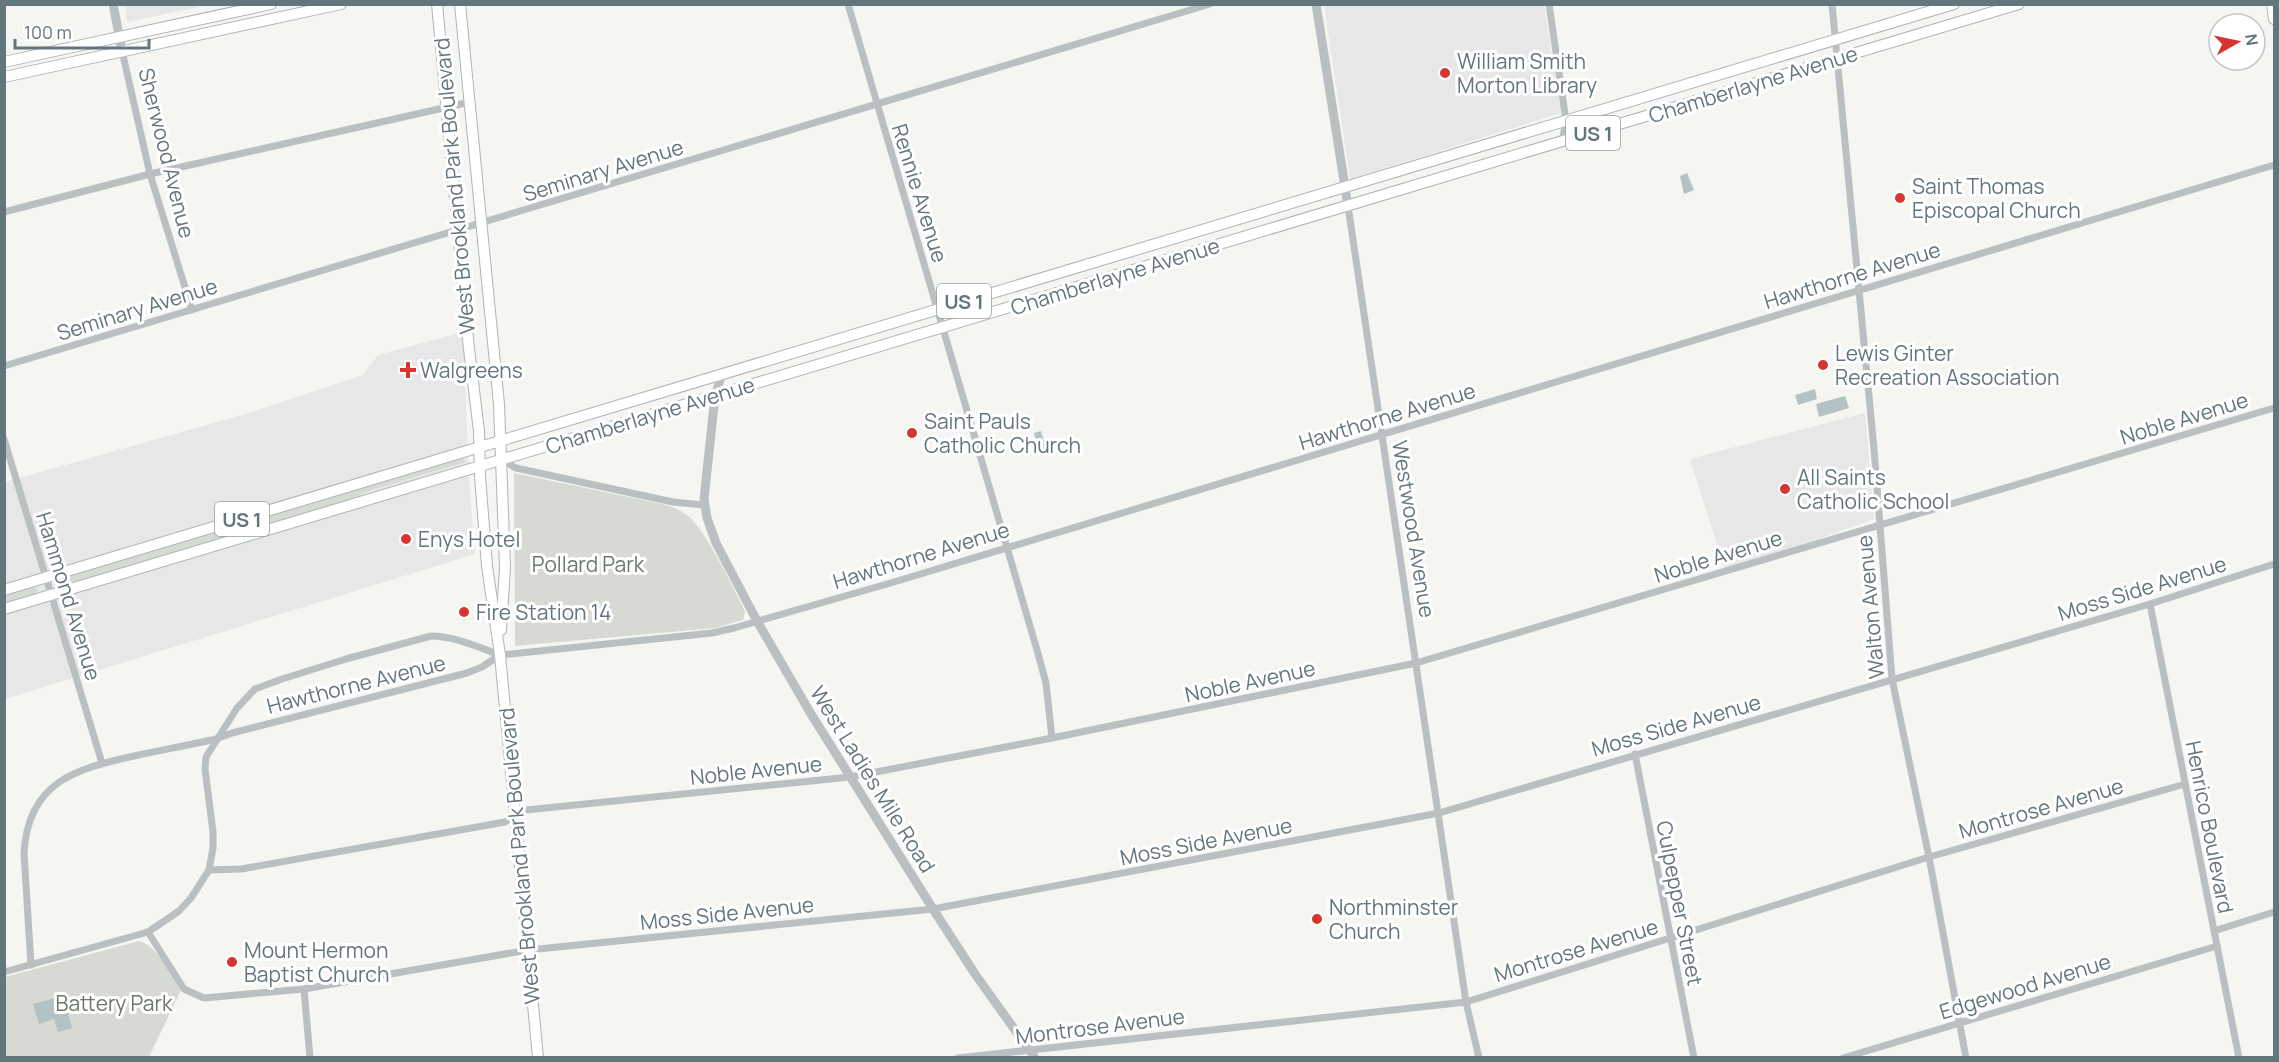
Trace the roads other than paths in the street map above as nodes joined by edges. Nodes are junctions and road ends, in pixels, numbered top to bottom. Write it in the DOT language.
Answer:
graph roads {
  1 [pos="113,4"];
  2 [pos="271,4"];
  3 [pos="341,4"];
  4 [pos="437,4"];
  5 [pos="460,4"];
  6 [pos="848,4"];
  7 [pos="1210,4"];
  8 [pos="1316,4"];
  9 [pos="1549,4"];
  10 [pos="1832,4"];
  11 [pos="1954,4"];
  12 [pos="2019,4"];
  13 [pos="2272,4"];
  14 [pos="2274,19"];
  15 [pos="119,37"];
  16 [pos="1835,40"];
  17 [pos="122,51"];
  18 [pos="1837,60"];
  19 [pos="4,62"];
  20 [pos="4,76"];
  21 [pos="470,102"];
  22 [pos="876,104"];
  23 [pos="447,107"];
  24 [pos="1566,121"];
  25 [pos="1562,142"];
  26 [pos="2274,165"];
  27 [pos="150,174"];
  28 [pos="1345,187"];
  29 [pos="1348,206"];
  30 [pos="4,212"];
  31 [pos="482,224"];
  32 [pos="458,231"];
  33 [pos="1859,291"];
  34 [pos="192,310"];
  35 [pos="938,310"];
  36 [pos="944,327"];
  37 [pos="4,366"];
  38 [pos="722,374"];
  39 [pos="715,396"];
  40 [pos="2274,408"];
  41 [pos="1382,434"];
  42 [pos="4,439"];
  43 [pos="501,441"];
  44 [pos="479,448"];
  45 [pos="502,460"];
  46 [pos="480,467"];
  47 [pos="704,506"];
  48 [pos="1880,526"];
  49 [pos="1007,547"];
  50 [pos="2274,564"];
  51 [pos="46,578"];
  52 [pos="4,590"];
  53 [pos="51,595"];
  54 [pos="2150,604"];
  55 [pos="4,609"];
  56 [pos="757,621"];
  57 [pos="500,655"];
  58 [pos="1416,663"];
  59 [pos="1892,680"];
  60 [pos="1052,738"];
  61 [pos="216,739"];
  62 [pos="1635,754"];
  63 [pos="102,763"];
  64 [pos="850,777"];
  65 [pos="2185,784"];
  66 [pos="1439,813"];
  67 [pos="515,816"];
  68 [pos="1929,857"];
  69 [pos="209,870"];
  70 [pos="933,909"];
  71 [pos="2274,912"];
  72 [pos="2214,931"];
  73 [pos="148,932"];
  74 [pos="1670,938"];
  75 [pos="2217,946"];
  76 [pos="528,950"];
  77 [pos="31,965"];
  78 [pos="4,972"];
  79 [pos="304,988"];
  80 [pos="1466,1002"];
  81 [pos="1960,1023"];
  82 [pos="1032,1054"];
  83 [pos="310,1058"];
  84 [pos="538,1058"];
  85 [pos="958,1058"];
  86 [pos="1479,1058"];
  87 [pos="1694,1058"];
  88 [pos="1843,1058"];
  89 [pos="1966,1058"];
  90 [pos="2239,1058"];
  1 -- 15 [label="street, Sherwood Avenue"];
  2 -- 15 [label="main road"];
  3 -- 17 [label="main road"];
  4 -- 23 [label="main road, West Brookland Park Boulevard"];
  5 -- 21 [label="main road, West Brookland Park Boulevard"];
  6 -- 22 [label="street, Rennie Avenue"];
  7 -- 22 [label="street, Seminary Avenue"];
  8 -- 28 [label="street, Westwood Avenue"];
  9 -- 24 [label="street"];
  10 -- 16 [label="street, Walton Avenue"];
  11 -- 16 [label="main road, Chamberlayne Avenue / US 1"];
  12 -- 18 [label="main road, Chamberlayne Avenue / US 1"];
  13 -- 14 [label="main road"];
  15 -- 17 [label="street, Sherwood Avenue"];
  15 -- 19 [label="main road"];
  16 -- 18 [label="street, Walton Avenue"];
  16 -- 24 [label="main road, Chamberlayne Avenue / US 1"];
  17 -- 20 [label="main road"];
  17 -- 27 [label="street, Sherwood Avenue"];
  18 -- 25 [label="main road, Chamberlayne Avenue / US 1"];
  18 -- 33 [label="street, Walton Avenue"];
  21 -- 23 [label="street"];
  21 -- 31 [label="main road, West Brookland Park Boulevard"];
  22 -- 31 [label="street, Seminary Avenue"];
  22 -- 35 [label="street, Rennie Avenue"];
  23 -- 27 [label="street"];
  23 -- 32 [label="main road, West Brookland Park Boulevard"];
  24 -- 25 [label="street"];
  24 -- 28 [label="main road, Chamberlayne Avenue / US 1"];
  25 -- 29 [label="main road, Chamberlayne Avenue / US 1"];
  26 -- 33 [label="street, Hawthorne Avenue"];
  27 -- 30 [label="street"];
  27 -- 34 [label="street, Sherwood Avenue"];
  28 -- 29 [label="street, Westwood Avenue"];
  28 -- 35 [label="main road, Chamberlayne Avenue / US 1"];
  29 -- 36 [label="main road, Chamberlayne Avenue / US 1"];
  29 -- 41 [label="street, Westwood Avenue"];
  31 -- 32 [label="street, Seminary Avenue"];
  31 -- 43 [label="main road, West Brookland Park Boulevard"];
  32 -- 34 [label="street, Seminary Avenue"];
  32 -- 44 [label="main road, West Brookland Park Boulevard"];
  33 -- 41 [label="street, Hawthorne Avenue"];
  33 -- 48 [label="street, Walton Avenue"];
  34 -- 37 [label="street, Seminary Avenue"];
  35 -- 36 [label="street, Rennie Avenue"];
  35 -- 38 [label="main road, Chamberlayne Avenue / US 1"];
  36 -- 39 [label="main road, Chamberlayne Avenue / US 1"];
  36 -- 49 [label="street, Rennie Avenue"];
  38 -- 39 [label="street, West Ladies Mile Road"];
  38 -- 43 [label="main road, Chamberlayne Avenue / US 1"];
  39 -- 45 [label="main road, Chamberlayne Avenue / US 1"];
  39 -- 47 [label="street, West Ladies Mile Road"];
  40 -- 48 [label="street, Noble Avenue"];
  41 -- 49 [label="street, Hawthorne Avenue"];
  41 -- 58 [label="street, Westwood Avenue"];
  42 -- 51 [label="street, Hammond Avenue"];
  43 -- 44 [label="main road, Chamberlayne Avenue / US 1"];
  43 -- 45 [label="main road, West Brookland Park Boulevard"];
  44 -- 46 [label="main road, West Brookland Park Boulevard"];
  44 -- 51 [label="main road, Chamberlayne Avenue / US 1"];
  45 -- 46 [label="main road, Chamberlayne Avenue / US 1"];
  45 -- 47 [label="street"];
  45 -- 57 [label="main road, West Brookland Park Boulevard"];
  46 -- 53 [label="main road, Chamberlayne Avenue / US 1"];
  46 -- 57 [label="main road, West Brookland Park Boulevard"];
  47 -- 56 [label="street, West Ladies Mile Road"];
  48 -- 58 [label="street, Noble Avenue"];
  48 -- 59 [label="street, Walton Avenue"];
  49 -- 56 [label="street, Hawthorne Avenue"];
  49 -- 60 [label="street, Rennie Avenue"];
  50 -- 54 [label="street, Moss Side Avenue"];
  51 -- 52 [label="main road, Chamberlayne Avenue / US 1"];
  51 -- 53 [label="street, Hammond Avenue"];
  53 -- 55 [label="main road, Chamberlayne Avenue / US 1"];
  53 -- 63 [label="street, Hammond Avenue"];
  54 -- 59 [label="street, Moss Side Avenue"];
  54 -- 65 [label="street, Henrico Boulevard"];
  56 -- 57 [label="street, Hawthorne Avenue"];
  56 -- 64 [label="street, West Ladies Mile Road"];
  57 -- 61 [label="street, Hawthorne Avenue"];
  57 -- 61 [label="street, Hawthorne Avenue"];
  57 -- 67 [label="main road, West Brookland Park Boulevard"];
  58 -- 60 [label="street, Noble Avenue"];
  58 -- 66 [label="street, Westwood Avenue"];
  59 -- 62 [label="street, Moss Side Avenue"];
  59 -- 68 [label="street, Walton Avenue"];
  60 -- 64 [label="street, Noble Avenue"];
  61 -- 63 [label="street, Hawthorne Avenue"];
  61 -- 69 [label="street"];
  62 -- 66 [label="street, Moss Side Avenue"];
  62 -- 74 [label="street, Culpepper Street"];
  63 -- 77 [label="street, Hawthorne Avenue"];
  64 -- 67 [label="street, Noble Avenue"];
  64 -- 70 [label="street, West Ladies Mile Road"];
  65 -- 68 [label="street, Montrose Avenue"];
  65 -- 72 [label="street, Henrico Boulevard"];
  66 -- 70 [label="street, Moss Side Avenue"];
  66 -- 80 [label="street, Westwood Avenue"];
  67 -- 69 [label="street, Noble Avenue"];
  67 -- 76 [label="main road, West Brookland Park Boulevard"];
  68 -- 74 [label="street, Montrose Avenue"];
  68 -- 81 [label="street, Walton Avenue"];
  69 -- 73 [label="street"];
  70 -- 76 [label="street, Moss Side Avenue"];
  70 -- 82 [label="street, West Ladies Mile Road"];
  71 -- 72 [label="street"];
  72 -- 75 [label="street, Henrico Boulevard"];
  73 -- 77 [label="street"];
  73 -- 79 [label="street, Moss Side Avenue"];
  74 -- 80 [label="street, Montrose Avenue"];
  74 -- 87 [label="street, Culpepper Street"];
  75 -- 81 [label="street, Edgewood Avenue"];
  75 -- 90 [label="street, Henrico Boulevard"];
  76 -- 79 [label="street, Moss Side Avenue"];
  76 -- 84 [label="main road, West Brookland Park Boulevard"];
  77 -- 78 [label="street"];
  79 -- 83 [label="street"];
  80 -- 82 [label="street, Montrose Avenue"];
  80 -- 86 [label="street, Westwood Avenue"];
  81 -- 88 [label="street, Edgewood Avenue"];
  81 -- 89 [label="street, Walton Avenue"];
  82 -- 85 [label="street, Montrose Avenue"];
}
